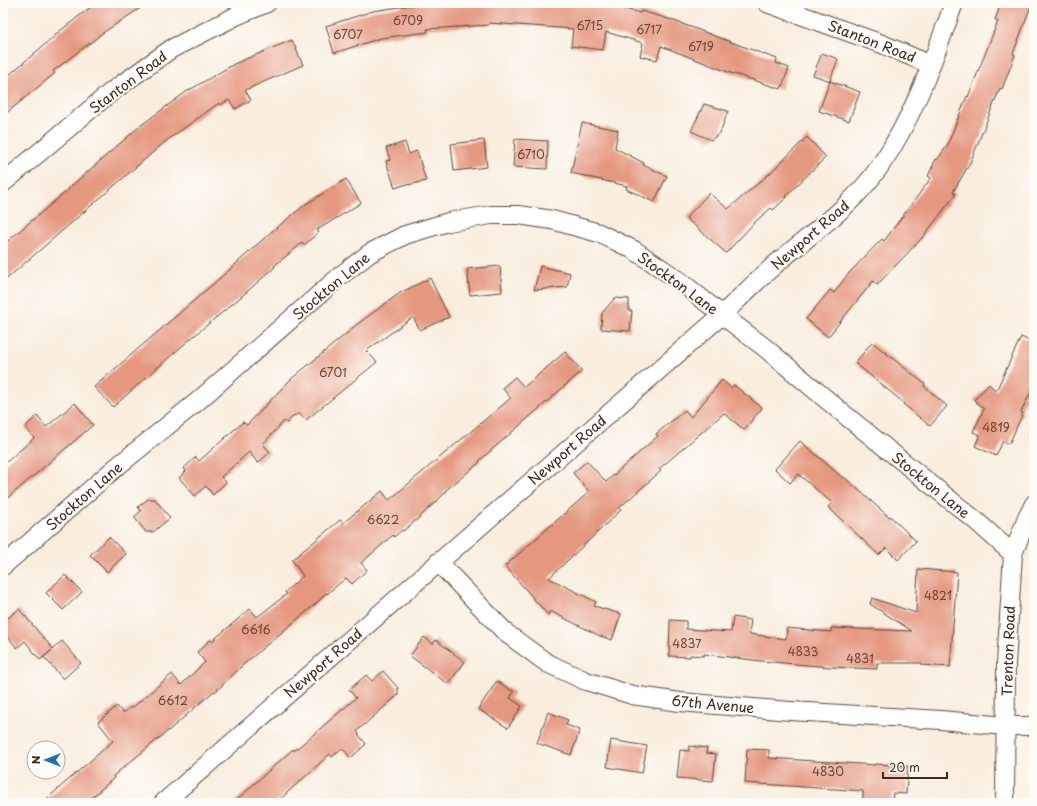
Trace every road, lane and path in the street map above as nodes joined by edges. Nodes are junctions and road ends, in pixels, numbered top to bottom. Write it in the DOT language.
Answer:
graph roads {
  1 [pos="267,3"];
  2 [pos="767,3"];
  3 [pos="954,3"];
  4 [pos="931,64"];
  5 [pos="3,183"];
  6 [pos="722,315"];
  7 [pos="1034,504"];
  8 [pos="1013,554"];
  9 [pos="438,562"];
  10 [pos="3,566"];
  11 [pos="1005,726"];
  12 [pos="1034,726"];
  13 [pos="163,803"];
  14 [pos="1005,803"];
  1 -- 5 [label="street, Stanton Road"];
  2 -- 4 [label="street, Stanton Road"];
  3 -- 4 [label="street, Newport Road"];
  4 -- 6 [label="street, Newport Road"];
  6 -- 8 [label="street, Stockton Lane"];
  6 -- 9 [label="street, Newport Road"];
  6 -- 10 [label="street, Stockton Lane"];
  7 -- 8 [label="street, Trenton Road"];
  8 -- 11 [label="street, Trenton Road"];
  9 -- 11 [label="street, 67th Avenue"];
  9 -- 13 [label="street, Newport Road"];
  11 -- 12 [label="street, 67th Avenue"];
  11 -- 14 [label="street, Trenton Road"];
}
